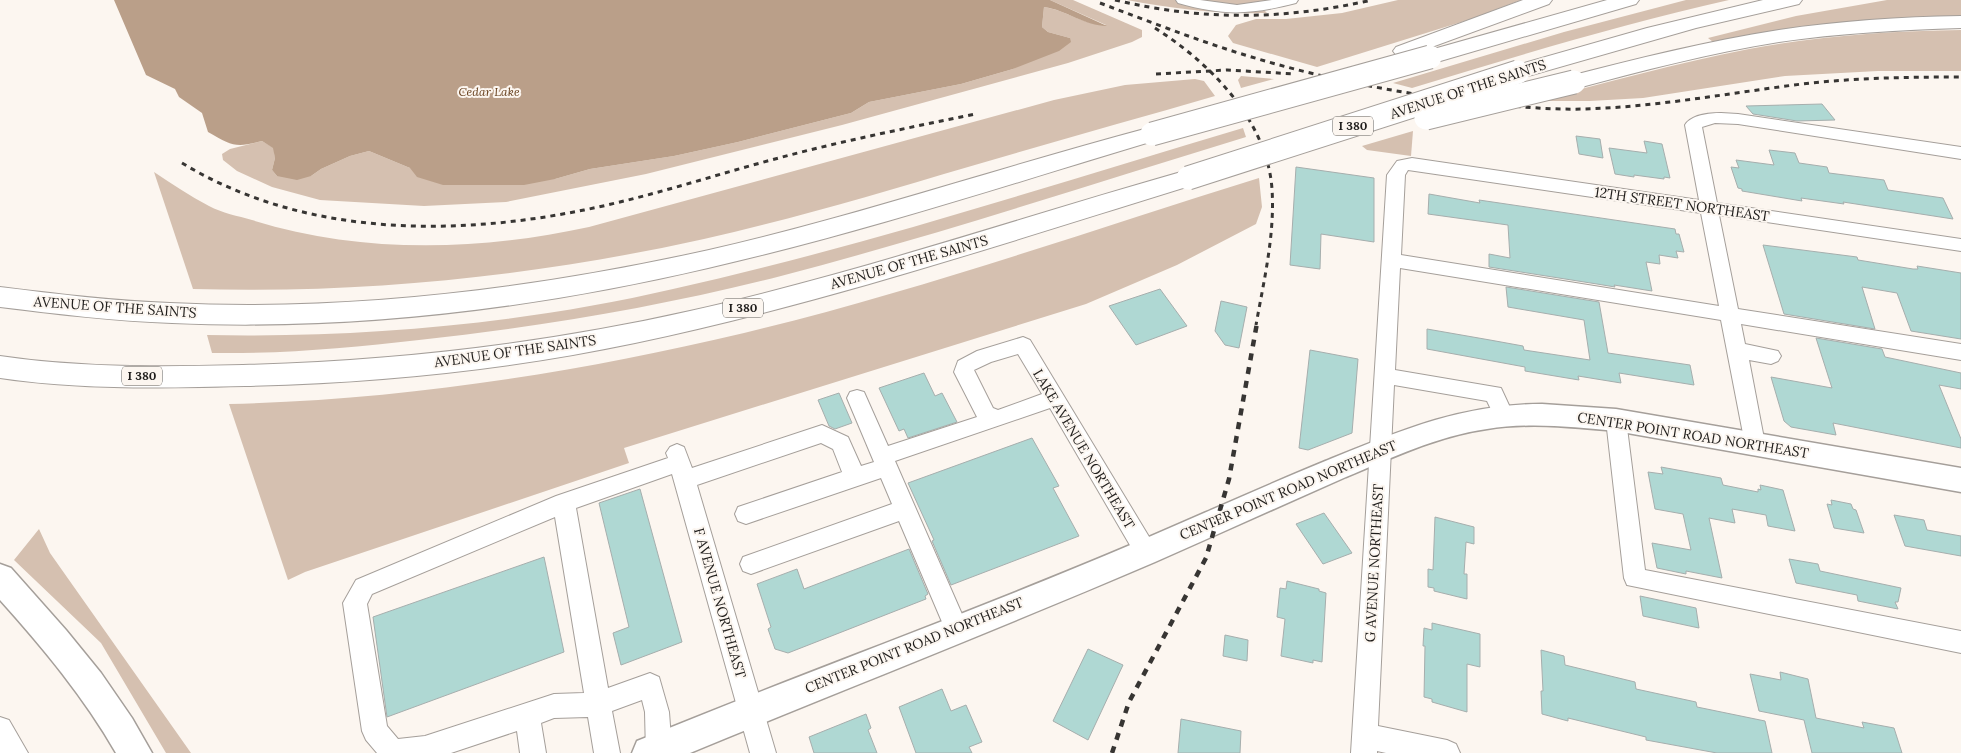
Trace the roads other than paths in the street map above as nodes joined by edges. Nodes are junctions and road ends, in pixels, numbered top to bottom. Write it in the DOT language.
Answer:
graph roads {
  1 [pos="1183,0"];
  2 [pos="1291,0"];
  3 [pos="1542,0"];
  4 [pos="1630,0"];
  5 [pos="1792,0"];
  6 [pos="1961,22"];
  7 [pos="1316,90"];
  8 [pos="1275,151"];
  9 [pos="1961,153"];
  10 [pos="1403,165"];
  11 [pos="1711,208"];
  12 [pos="1961,245"];
  13 [pos="1392,260"];
  14 [pos="0,297"];
  15 [pos="1729,316"];
  16 [pos="1736,350"];
  17 [pos="1961,352"];
  18 [pos="1771,356"];
  19 [pos="0,367"];
  20 [pos="1385,376"];
  21 [pos="857,398"];
  22 [pos="1054,398"];
  23 [pos="1504,416"];
  24 [pos="998,418"];
  25 [pos="1616,420"];
  26 [pos="1755,444"];
  27 [pos="1380,450"];
  28 [pos="884,462"];
  29 [pos="680,465"];
  30 [pos="855,477"];
  31 [pos="1961,480"];
  32 [pos="564,503"];
  33 [pos="905,509"];
  34 [pos="746,514"];
  35 [pos="1146,552"];
  36 [pos="751,564"];
  37 [pos="0,578"];
  38 [pos="956,628"];
  39 [pos="1961,642"];
  40 [pos="598,704"];
  41 [pos="750,710"];
  42 [pos="527,715"];
  43 [pos="0,730"];
  44 [pos="1365,744"];
  45 [pos="426,751"];
  46 [pos="656,752"];
  47 [pos="15,753"];
  48 [pos="135,753"];
  49 [pos="532,753"];
  50 [pos="607,753"];
  51 [pos="764,753"];
  52 [pos="1447,753"];
  1 -- 2 [label="street"];
  3 -- 7 [label="highway, bridge"];
  4 -- 7 [label="highway, AVENUE OF THE SAINTS, bridge"];
  5 -- 8 [label="highway, AVENUE OF THE SAINTS / I 380, bridge"];
  6 -- 8 [label="highway, bridge"];
  7 -- 14 [label="highway, AVENUE OF THE SAINTS, bridge"];
  8 -- 19 [label="highway, AVENUE OF THE SAINTS / I 380, bridge"];
  9 -- 11 [label="street"];
  10 -- 11 [label="street, 12TH STREET NORTHEAST"];
  10 -- 13 [label="street, G AVENUE NORTHEAST"];
  11 -- 12 [label="street, 12TH STREET NORTHEAST"];
  11 -- 15 [label="street"];
  13 -- 15 [label="street"];
  13 -- 20 [label="street, G AVENUE NORTHEAST"];
  15 -- 16 [label="street"];
  15 -- 17 [label="street"];
  16 -- 18 [label="street"];
  16 -- 26 [label="street"];
  20 -- 23 [label="street"];
  20 -- 27 [label="street, G AVENUE NORTHEAST"];
  21 -- 28 [label="street"];
  22 -- 24 [label="street"];
  22 -- 24 [label="street, LAKE AVENUE NORTHEAST"];
  22 -- 35 [label="street, LAKE AVENUE NORTHEAST"];
  23 -- 25 [label="main road, CENTER POINT ROAD NORTHEAST"];
  23 -- 27 [label="main road, CENTER POINT ROAD NORTHEAST"];
  24 -- 28 [label="street"];
  25 -- 26 [label="main road, CENTER POINT ROAD NORTHEAST"];
  25 -- 39 [label="street"];
  26 -- 31 [label="main road, CENTER POINT ROAD NORTHEAST"];
  27 -- 35 [label="main road, CENTER POINT ROAD NORTHEAST"];
  27 -- 44 [label="street, G AVENUE NORTHEAST"];
  28 -- 30 [label="street"];
  28 -- 33 [label="street"];
  29 -- 30 [label="street"];
  29 -- 32 [label="street"];
  29 -- 41 [label="street, F AVENUE NORTHEAST"];
  30 -- 34 [label="street"];
  32 -- 40 [label="street"];
  32 -- 45 [label="street"];
  33 -- 36 [label="street"];
  33 -- 38 [label="street"];
  35 -- 38 [label="main road, CENTER POINT ROAD NORTHEAST"];
  37 -- 48 [label="main road"];
  38 -- 41 [label="main road, CENTER POINT ROAD NORTHEAST"];
  40 -- 42 [label="street"];
  40 -- 46 [label="street"];
  40 -- 50 [label="street"];
  41 -- 46 [label="main road, CENTER POINT ROAD NORTHEAST"];
  41 -- 51 [label="street, F AVENUE NORTHEAST"];
  42 -- 45 [label="street"];
  42 -- 49 [label="street"];
  43 -- 47 [label="street"];
  44 -- 52 [label="street"];
}
